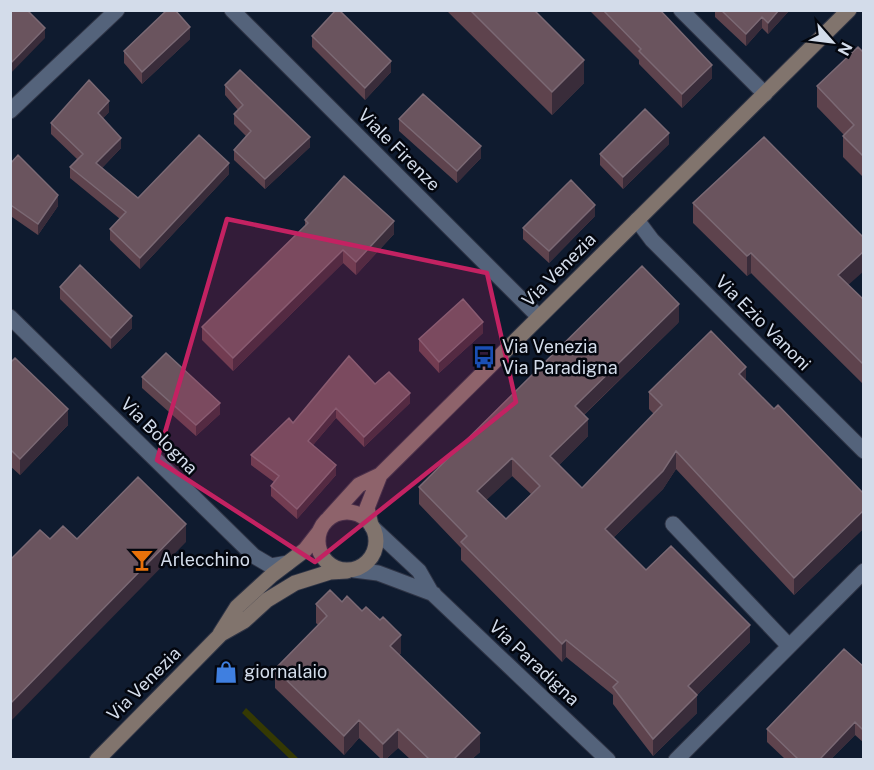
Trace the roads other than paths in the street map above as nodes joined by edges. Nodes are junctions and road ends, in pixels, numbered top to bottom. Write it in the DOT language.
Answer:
graph roads {
  1 [pos="117,10"];
  2 [pos="232,10"];
  3 [pos="681,10"];
  4 [pos="849,10"];
  5 [pos="765,94"];
  6 [pos="10,111"];
  7 [pos="638,220"];
  8 [pos="10,317"];
  9 [pos="539,317"];
  10 [pos="864,451"];
  11 [pos="380,475"];
  12 [pos="325,523"];
  13 [pos="673,524"];
  14 [pos="372,526"];
  15 [pos="288,563"];
  16 [pos="350,570"];
  17 [pos="864,571"];
  18 [pos="434,594"];
  19 [pos="218,637"];
  20 [pos="789,646"];
  21 [pos="97,759"];
  22 [pos="608,759"];
  23 [pos="676,759"];
  1 -- 6 [label="street"];
  2 -- 9 [label="street, Viale Firenze"];
  3 -- 5 [label="street"];
  4 -- 5 [label="street, Via Venezia"];
  5 -- 7 [label="street, Via Venezia"];
  7 -- 9 [label="street, Via Venezia"];
  7 -- 10 [label="street, Via Ezio Vanoni"];
  8 -- 15 [label="street, Via Bologna"];
  9 -- 11 [label="street, Via Venezia"];
  11 -- 12 [label="street, Via Venezia"];
  11 -- 14 [label="street, Via Venezia"];
  12 -- 14 [label="street"];
  12 -- 15 [label="street, Via Venezia"];
  12 -- 16 [label="street"];
  13 -- 20 [label="street"];
  14 -- 16 [label="street"];
  14 -- 18 [label="street, Via Paradigna"];
  15 -- 19 [label="street, Via Venezia"];
  16 -- 18 [label="street, Via Paradigna"];
  16 -- 19 [label="street, Via Venezia"];
  17 -- 20 [label="street"];
  18 -- 22 [label="street, Via Paradigna"];
  19 -- 21 [label="street, Via Venezia"];
  20 -- 23 [label="street"];
}
